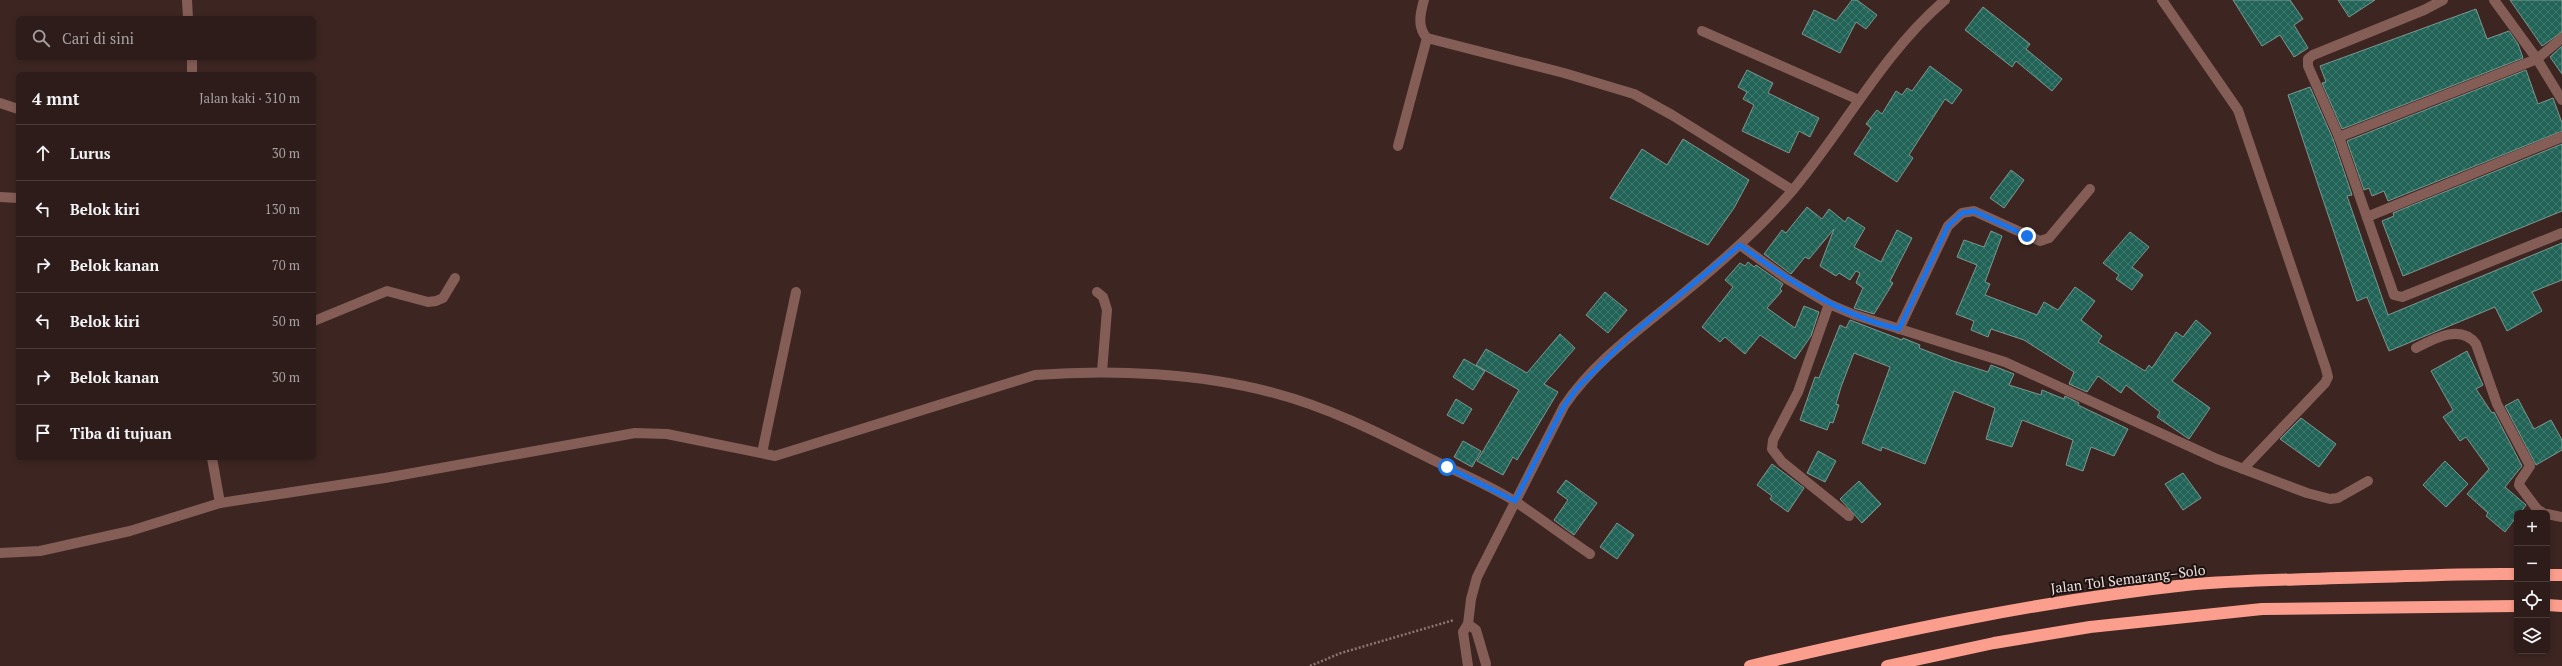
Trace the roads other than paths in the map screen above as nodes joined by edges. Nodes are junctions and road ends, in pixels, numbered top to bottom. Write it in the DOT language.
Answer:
graph roads {
  1 [pos="187,0"];
  2 [pos="1424,0"];
  3 [pos="1945,0"];
  4 [pos="2162,0"];
  5 [pos="2443,0"];
  6 [pos="2494,0"];
  7 [pos="188,16"];
  8 [pos="1702,31"];
  9 [pos="1427,38"];
  10 [pos="2562,38"];
  11 [pos="192,60"];
  12 [pos="2537,60"];
  13 [pos="192,72"];
  14 [pos="1859,100"];
  15 [pos="2562,100"];
  16 [pos="0,103"];
  17 [pos="16,108"];
  18 [pos="2339,137"];
  19 [pos="2562,137"];
  20 [pos="1398,146"];
  21 [pos="2090,189"];
  22 [pos="1792,190"];
  23 [pos="0,197"];
  24 [pos="16,198"];
  25 [pos="2367,216"];
  26 [pos="2562,233"];
  27 [pos="1740,245"];
  28 [pos="455,278"];
  29 [pos="796,292"];
  30 [pos="1096,292"];
  31 [pos="1829,304"];
  32 [pos="316,320"];
  33 [pos="1899,329"];
  34 [pos="2416,348"];
  35 [pos="1102,372"];
  36 [pos="762,453"];
  37 [pos="212,460"];
  38 [pos="2243,469"];
  39 [pos="2368,481"];
  40 [pos="1515,501"];
  41 [pos="220,503"];
  42 [pos="2538,510"];
  43 [pos="2550,515"];
  44 [pos="1849,516"];
  45 [pos="2562,517"];
  46 [pos="0,553"];
  47 [pos="1590,554"];
  48 [pos="2514,574"];
  49 [pos="2550,575"];
  50 [pos="2562,575"];
  51 [pos="2550,605"];
  52 [pos="2514,606"];
  53 [pos="2562,606"];
  54 [pos="1468,620"];
  55 [pos="1486,664"];
  56 [pos="1468,666"];
  57 [pos="1750,666"];
  58 [pos="1887,666"];
  1 -- 7 [label="street"];
  2 -- 9 [label="street"];
  3 -- 14 [label="street"];
  4 -- 38 [label="street"];
  5 -- 18 [label="street"];
  6 -- 12 [label="street"];
  8 -- 14 [label="street"];
  9 -- 20 [label="street"];
  9 -- 22 [label="street"];
  10 -- 12 [label="street"];
  11 -- 13 [label="street"];
  12 -- 15 [label="street"];
  12 -- 18 [label="street"];
  14 -- 22 [label="street"];
  16 -- 17 [label="street"];
  18 -- 25 [label="street"];
  19 -- 25 [label="street"];
  21 -- 33 [label="street"];
  22 -- 27 [label="street"];
  23 -- 24 [label="street"];
  25 -- 26 [label="street"];
  27 -- 31 [label="street"];
  27 -- 40 [label="street"];
  28 -- 32 [label="street"];
  29 -- 36 [label="street"];
  30 -- 35 [label="street"];
  31 -- 33 [label="street"];
  31 -- 44 [label="street"];
  33 -- 38 [label="street"];
  34 -- 42 [label="street"];
  35 -- 36 [label="street"];
  35 -- 40 [label="street"];
  36 -- 41 [label="street"];
  37 -- 41 [label="street"];
  38 -- 39 [label="street"];
  40 -- 47 [label="street"];
  40 -- 54 [label="street"];
  41 -- 46 [label="street"];
  43 -- 45 [label="street"];
  48 -- 57 [label="highway, Jalan Tol Semarang–Solo"];
  49 -- 50 [label="highway"];
  51 -- 53 [label="highway"];
  52 -- 58 [label="highway"];
  54 -- 55 [label="street"];
  54 -- 56 [label="street"];
}
